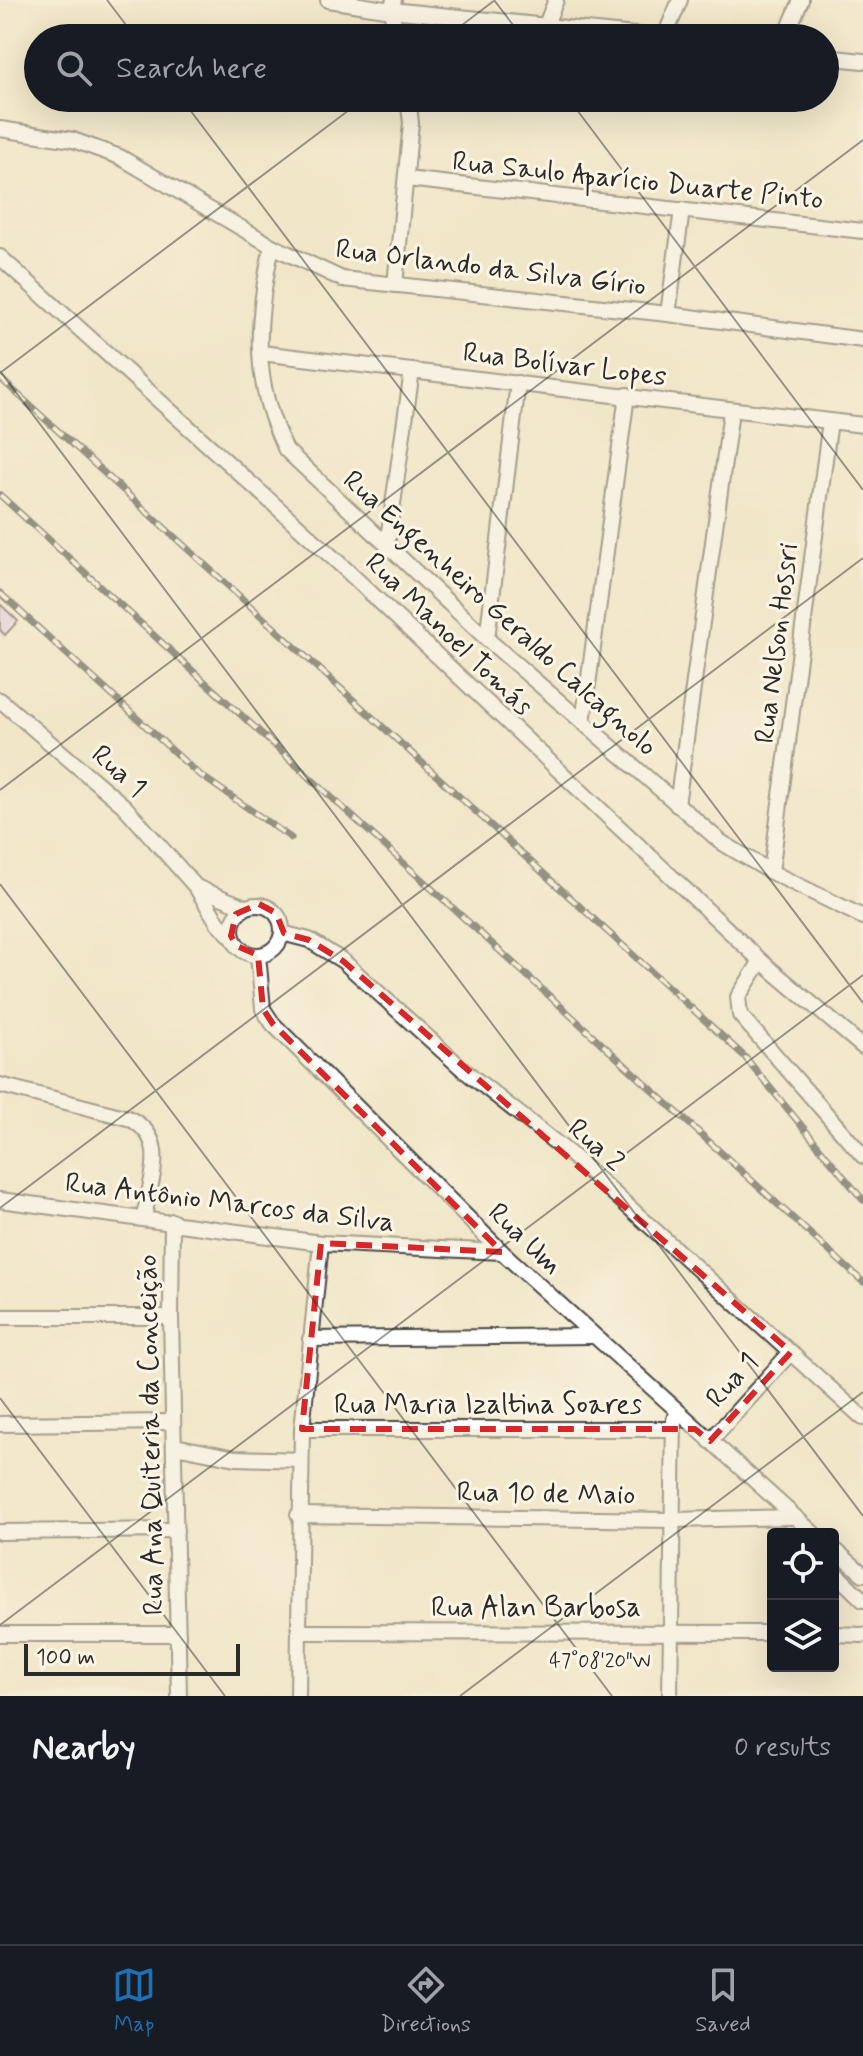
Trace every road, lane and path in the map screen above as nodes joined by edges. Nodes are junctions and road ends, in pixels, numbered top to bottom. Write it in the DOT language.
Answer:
graph roads {
  1 [pos="328,0"];
  2 [pos="556,0"];
  3 [pos="680,0"];
  4 [pos="801,0"];
  5 [pos="367,2"];
  6 [pos="393,5"];
  7 [pos="524,24"];
  8 [pos="546,24"];
  9 [pos="670,24"];
  10 [pos="791,24"];
  11 [pos="839,58"];
  12 [pos="863,61"];
  13 [pos="410,112"];
  14 [pos="0,129"];
  15 [pos="407,179"];
  16 [pos="682,210"];
  17 [pos="863,231"];
  18 [pos="272,246"];
  19 [pos="0,257"];
  20 [pos="395,285"];
  21 [pos="668,314"];
  22 [pos="863,340"];
  23 [pos="261,353"];
  24 [pos="412,371"];
  25 [pos="518,383"];
  26 [pos="627,395"];
  27 [pos="731,411"];
  28 [pos="830,421"];
  29 [pos="863,425"];
  30 [pos="387,546"];
  31 [pos="487,639"];
  32 [pos="0,700"];
  33 [pos="583,722"];
  34 [pos="677,805"];
  35 [pos="771,872"];
  36 [pos="196,887"];
  37 [pos="245,907"];
  38 [pos="863,917"];
  39 [pos="282,933"];
  40 [pos="231,936"];
  41 [pos="258,955"];
  42 [pos="761,961"];
  43 [pos="863,1047"];
  44 [pos="0,1085"];
  45 [pos="863,1156"];
  46 [pos="0,1200"];
  47 [pos="144,1218"];
  48 [pos="172,1221"];
  49 [pos="321,1243"];
  50 [pos="502,1252"];
  51 [pos="0,1317"];
  52 [pos="171,1317"];
  53 [pos="592,1336"];
  54 [pos="310,1339"];
  55 [pos="791,1352"];
  56 [pos="674,1411"];
  57 [pos="863,1418"];
  58 [pos="172,1422"];
  59 [pos="0,1424"];
  60 [pos="302,1429"];
  61 [pos="674,1429"];
  62 [pos="710,1441"];
  63 [pos="175,1446"];
  64 [pos="301,1460"];
  65 [pos="298,1515"];
  66 [pos="794,1517"];
  67 [pos="674,1520"];
  68 [pos="806,1528"];
  69 [pos="176,1530"];
  70 [pos="0,1532"];
  71 [pos="839,1553"];
  72 [pos="863,1574"];
  73 [pos="839,1577"];
  74 [pos="863,1600"];
  75 [pos="299,1632"];
  76 [pos="673,1632"];
  77 [pos="767,1633"];
  78 [pos="0,1634"];
  79 [pos="178,1634"];
  80 [pos="839,1634"];
  81 [pos="863,1635"];
  82 [pos="179,1696"];
  83 [pos="298,1696"];
  84 [pos="670,1696"];
  1 -- 5 [label="street"];
  2 -- 8 [label="street"];
  3 -- 9 [label="street"];
  4 -- 10 [label="street"];
  5 -- 6 [label="street"];
  6 -- 7 [label="street"];
  11 -- 12 [label="street"];
  13 -- 15 [label="street"];
  14 -- 18 [label="street, Rua Orlando da Silva Gírio"];
  15 -- 16 [label="street, Rua Saulo Aparício Duarte Pinto"];
  15 -- 20 [label="street"];
  16 -- 17 [label="street, Rua Saulo Aparício Duarte Pinto"];
  16 -- 21 [label="street"];
  18 -- 20 [label="street, Rua Orlando da Silva Gírio"];
  18 -- 23 [label="street, Rua Engenheiro Geraldo Calcagnolo"];
  19 -- 42 [label="street, Rua Manoel Tomás"];
  20 -- 21 [label="street, Rua Orlando da Silva Gírio"];
  21 -- 22 [label="street, Rua Orlando da Silva Gírio"];
  23 -- 24 [label="street, Rua Bolívar Lopes"];
  23 -- 30 [label="street, Rua Engenheiro Geraldo Calcagnolo"];
  24 -- 25 [label="street, Rua Bolívar Lopes"];
  24 -- 30 [label="street"];
  25 -- 26 [label="street, Rua Bolívar Lopes"];
  25 -- 31 [label="street"];
  26 -- 27 [label="street, Rua Bolívar Lopes"];
  26 -- 33 [label="street"];
  27 -- 28 [label="street, Rua Bolívar Lopes"];
  27 -- 34 [label="street"];
  28 -- 29 [label="street, Rua Bolívar Lopes"];
  28 -- 35 [label="street, Rua Nelson Hossri"];
  30 -- 31 [label="street, Rua Engenheiro Geraldo Calcagnolo"];
  31 -- 33 [label="street, Rua Engenheiro Geraldo Calcagnolo"];
  32 -- 36 [label="street, Rua 1"];
  33 -- 34 [label="street, Rua Engenheiro Geraldo Calcagnolo"];
  34 -- 35 [label="street, Rua Engenheiro Geraldo Calcagnolo"];
  35 -- 38 [label="street, Rua Engenheiro Geraldo Calcagnolo"];
  36 -- 37 [label="street, Rua 1"];
  36 -- 40 [label="street, Rua 1"];
  37 -- 39 [label="street"];
  37 -- 40 [label="street"];
  39 -- 41 [label="street"];
  39 -- 55 [label="street, Rua 2"];
  40 -- 41 [label="street"];
  41 -- 50 [label="street, Rua Um"];
  42 -- 43 [label="street, Rua Manoel Tomás"];
  42 -- 45 [label="street"];
  44 -- 47 [label="street"];
  46 -- 47 [label="street, Rua Antônio Marcos da Silva"];
  47 -- 48 [label="street, Rua Antônio Marcos da Silva"];
  48 -- 49 [label="street, Rua Antônio Marcos da Silva"];
  48 -- 52 [label="street, Rua Ana Quiteria da Conceição"];
  49 -- 50 [label="street, Rua Antônio Marcos da Silva"];
  49 -- 54 [label="street"];
  50 -- 53 [label="street, Rua Um"];
  51 -- 52 [label="street"];
  52 -- 58 [label="street, Rua Ana Quiteria da Conceição"];
  53 -- 54 [label="street"];
  53 -- 56 [label="street, Rua Um"];
  54 -- 60 [label="street"];
  55 -- 57 [label="street, Rua 2"];
  55 -- 62 [label="street, Rua 1"];
  56 -- 61 [label="street"];
  56 -- 62 [label="street, Rua Um"];
  58 -- 59 [label="street"];
  58 -- 63 [label="street, Rua Ana Quiteria da Conceição"];
  60 -- 61 [label="street, Rua Maria Izaltina Soares"];
  60 -- 64 [label="street"];
  61 -- 67 [label="street"];
  62 -- 66 [label="street, Rua Um"];
  63 -- 64 [label="street"];
  63 -- 69 [label="street, Rua Ana Quiteria da Conceição"];
  64 -- 65 [label="street"];
  65 -- 67 [label="street, Rua 10 de Maio"];
  65 -- 75 [label="street"];
  66 -- 67 [label="street, Rua 10 de Maio"];
  66 -- 68 [label="street, Rua Um"];
  67 -- 76 [label="street"];
  69 -- 70 [label="street"];
  69 -- 79 [label="street, Rua Ana Quiteria da Conceição"];
  71 -- 72 [label="street"];
  73 -- 74 [label="street"];
  75 -- 76 [label="street, Rua Alan Barbosa"];
  75 -- 83 [label="street"];
  76 -- 77 [label="street, Rua Alan Barbosa"];
  76 -- 84 [label="street"];
  78 -- 79 [label="street"];
  79 -- 82 [label="street, Rua Ana Quiteria da Conceição"];
  80 -- 81 [label="street"];
}
